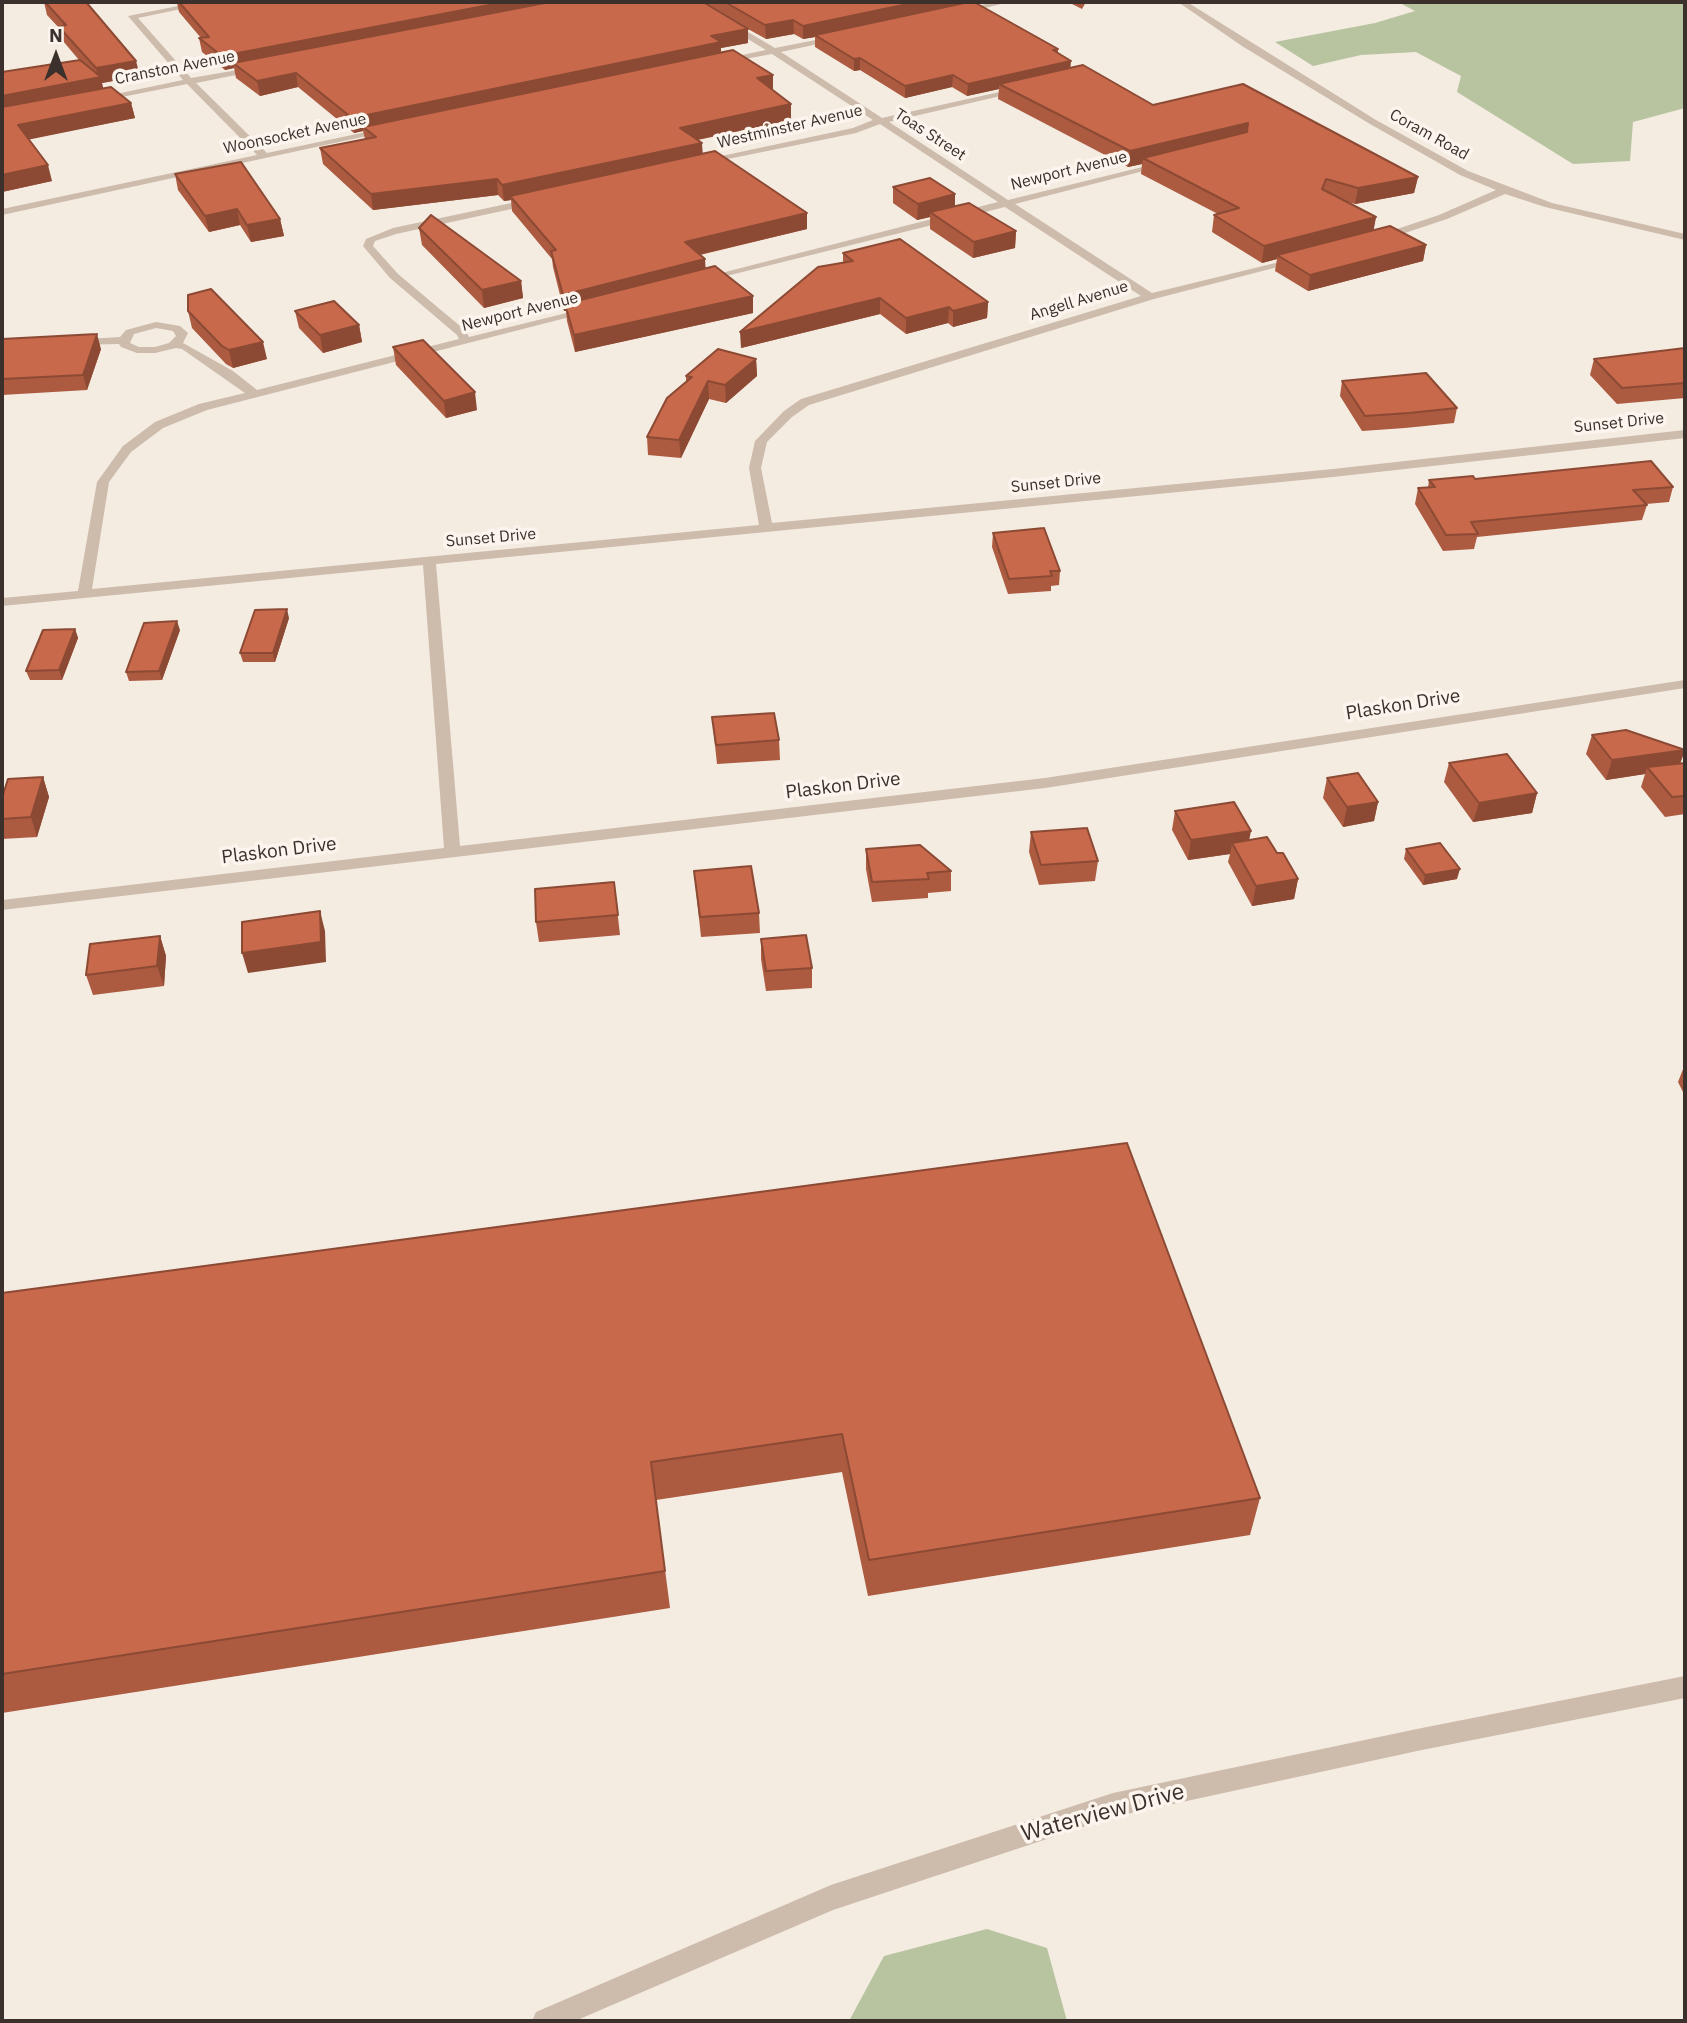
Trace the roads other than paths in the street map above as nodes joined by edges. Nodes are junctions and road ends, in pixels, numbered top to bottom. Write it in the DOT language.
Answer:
graph roads {
  1 [pos="211,2"];
  2 [pos="691,2"];
  3 [pos="1005,2"];
  4 [pos="1182,2"];
  5 [pos="951,13"];
  6 [pos="856,34"];
  7 [pos="774,51"];
  8 [pos="707,65"];
  9 [pos="269,66"];
  10 [pos="188,81"];
  11 [pos="1028,87"];
  12 [pos="82,102"];
  13 [pos="880,121"];
  14 [pos="398,128"];
  15 [pos="264,156"];
  16 [pos="1176,160"];
  17 [pos="693,166"];
  18 [pos="1505,190"];
  19 [pos="544,199"];
  20 [pos="1006,203"];
  21 [pos="2,212"];
  22 [pos="1685,237"];
  23 [pos="1366,242"];
  24 [pos="1303,259"];
  25 [pos="696,283"];
  26 [pos="1150,297"];
  27 [pos="601,307"];
  28 [pos="124,340"];
  29 [pos="466,342"];
  30 [pos="56,343"];
  31 [pos="175,344"];
  32 [pos="253,393"];
  33 [pos="1685,434"];
  34 [pos="766,529"];
  35 [pos="429,562"];
  36 [pos="85,594"];
  37 [pos="2,602"];
  38 [pos="1685,684"];
  39 [pos="452,852"];
  40 [pos="2,905"];
  41 [pos="1685,1687"];
  42 [pos="545,2021"];
  1 -- 10 [label="street"];
  2 -- 7 [label="street, Toas Street"];
  3 -- 5 [label="street"];
  4 -- 18 [label="street, Coram Road"];
  6 -- 7 [label="street"];
  7 -- 8 [label="street"];
  7 -- 13 [label="street, Toas Street"];
  9 -- 10 [label="street, Cranston Avenue"];
  10 -- 12 [label="street, Cranston Avenue"];
  10 -- 15 [label="street"];
  11 -- 13 [label="street, Westminster Avenue"];
  13 -- 17 [label="street, Westminster Avenue"];
  13 -- 20 [label="street, Toas Street"];
  14 -- 15 [label="street, Woonsocket Avenue"];
  15 -- 21 [label="street, Woonsocket Avenue"];
  16 -- 20 [label="street, Newport Avenue"];
  18 -- 22 [label="street, Coram Road"];
  18 -- 23 [label="street"];
  19 -- 29 [label="street"];
  20 -- 25 [label="street, Newport Avenue"];
  20 -- 26 [label="street, Toas Street"];
  24 -- 26 [label="street, Angell Avenue"];
  26 -- 34 [label="street, Angell Avenue"];
  27 -- 29 [label="street, Newport Avenue"];
  28 -- 30 [label="street"];
  28 -- 31 [label="street"];
  28 -- 31 [label="street"];
  29 -- 32 [label="street, Newport Avenue"];
  31 -- 32 [label="street"];
  32 -- 36 [label="street, Newport Avenue"];
  33 -- 34 [label="street, Sunset Drive"];
  34 -- 35 [label="street, Sunset Drive"];
  35 -- 36 [label="street, Sunset Drive"];
  35 -- 39 [label="street, Sunset Drive"];
  36 -- 37 [label="street, Sunset Drive"];
  38 -- 39 [label="street, Plaskon Drive"];
  39 -- 40 [label="street, Plaskon Drive"];
  41 -- 42 [label="street, Waterview Drive"];
}
